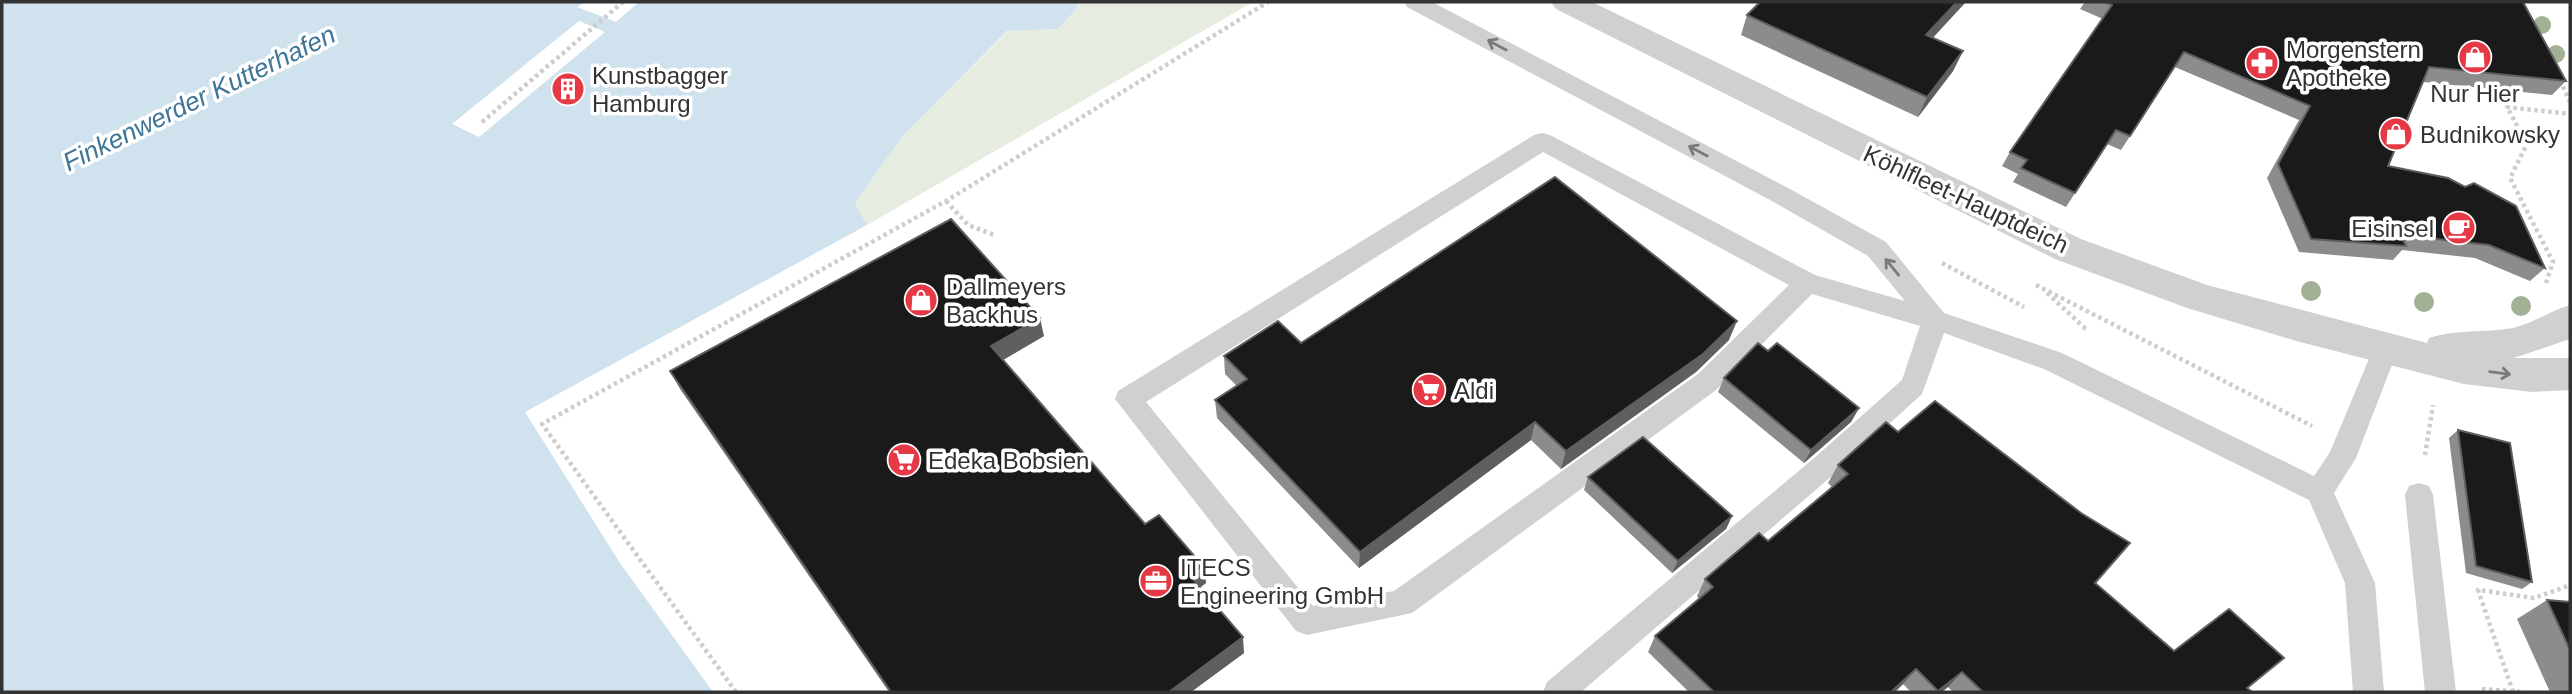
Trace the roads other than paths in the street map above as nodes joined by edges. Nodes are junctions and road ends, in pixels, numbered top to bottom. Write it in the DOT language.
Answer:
graph roads {
  1 [pos="1415,2"];
  2 [pos="1567,2"];
  3 [pos="1807,283"];
  4 [pos="1935,320"];
  5 [pos="2568,322"];
  6 [pos="2385,349"];
  7 [pos="2570,374"];
  8 [pos="2319,492"];
  9 [pos="2419,495"];
  10 [pos="1558,692"];
  11 [pos="2369,692"];
  12 [pos="2441,692"];
  4 -- 1 [label="lane, one-way"];
  2 -- 6 [label="street, Köhlfleet-Hauptdeich"];
  3 -- 3 [label="lane"];
  3 -- 4 [label="lane"];
  4 -- 8 [label="lane"];
  4 -- 10 [label="lane"];
  5 -- 6 [label="street, Köhlfleet-Hauptdeich"];
  6 -- 7 [label="street, Köhlfleet-Hauptdeich, one-way"];
  6 -- 8 [label="lane"];
  8 -- 11 [label="lane"];
  9 -- 12 [label="lane"];
}
